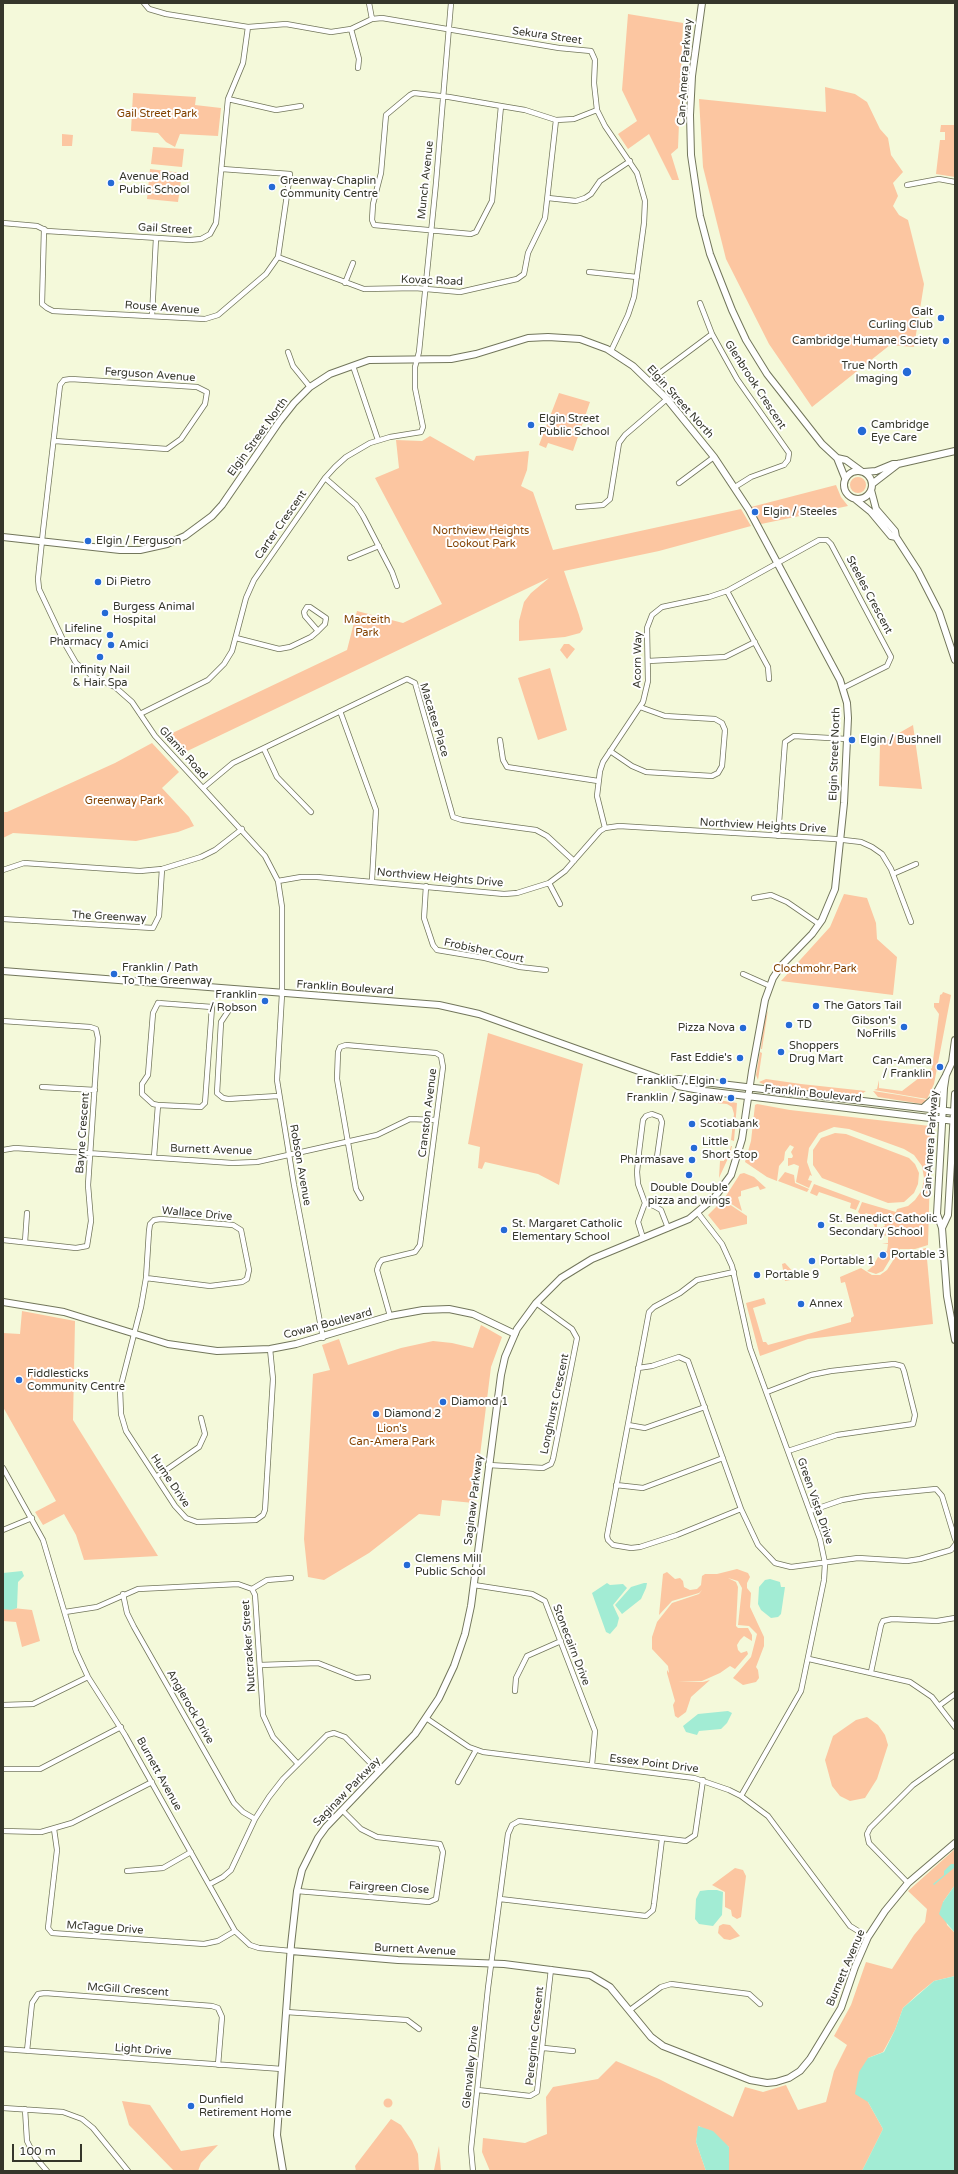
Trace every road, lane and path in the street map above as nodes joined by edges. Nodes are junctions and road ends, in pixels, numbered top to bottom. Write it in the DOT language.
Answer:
graph roads {
  1 [pos="144,3"];
  2 [pos="369,3"];
  3 [pos="451,3"];
  4 [pos="701,4"];
  5 [pos="372,19"];
  6 [pos="248,27"];
  7 [pos="351,29"];
  8 [pos="449,29"];
  9 [pos="358,68"];
  10 [pos="443,96"];
  11 [pos="228,99"];
  12 [pos="301,106"];
  13 [pos="501,106"];
  14 [pos="597,110"];
  15 [pos="556,120"];
  16 [pos="630,161"];
  17 [pos="222,169"];
  18 [pos="955,182"];
  19 [pos="907,185"];
  20 [pos="548,198"];
  21 [pos="3,223"];
  22 [pos="44,229"];
  23 [pos="430,231"];
  24 [pos="156,238"];
  25 [pos="278,257"];
  26 [pos="353,263"];
  27 [pos="589,272"];
  28 [pos="637,277"];
  29 [pos="345,282"];
  30 [pos="425,289"];
  31 [pos="700,303"];
  32 [pos="152,316"];
  33 [pos="712,334"];
  34 [pos="611,351"];
  35 [pos="288,352"];
  36 [pos="416,359"];
  37 [pos="353,366"];
  38 [pos="649,381"];
  39 [pos="310,387"];
  40 [pos="667,399"];
  41 [pos="378,440"];
  42 [pos="55,441"];
  43 [pos="955,451"];
  44 [pos="714,457"];
  45 [pos="837,458"];
  46 [pos="898,464"];
  47 [pos="862,472"];
  48 [pos="325,478"];
  49 [pos="845,478"];
  50 [pos="679,483"];
  51 [pos="735,487"];
  52 [pos="871,487"];
  53 [pos="855,498"];
  54 [pos="578,507"];
  55 [pos="3,537"];
  56 [pos="896,538"];
  57 [pos="42,541"];
  58 [pos="379,546"];
  59 [pos="350,558"];
  60 [pos="777,563"];
  61 [pos="397,586"];
  62 [pos="727,590"];
  63 [pos="318,631"];
  64 [pos="236,638"];
  65 [pos="755,642"];
  66 [pos="648,660"];
  67 [pos="955,660"];
  68 [pos="769,679"];
  69 [pos="844,688"];
  70 [pos="640,707"];
  71 [pos="340,711"];
  72 [pos="140,714"];
  73 [pos="847,739"];
  74 [pos="500,740"];
  75 [pos="264,748"];
  76 [pos="610,751"];
  77 [pos="598,781"];
  78 [pos="203,788"];
  79 [pos="311,812"];
  80 [pos="606,828"];
  81 [pos="242,829"];
  82 [pos="778,836"];
  83 [pos="840,840"];
  84 [pos="574,861"];
  85 [pos="916,864"];
  86 [pos="162,869"];
  87 [pos="3,870"];
  88 [pos="893,874"];
  89 [pos="372,880"];
  90 [pos="278,881"];
  91 [pos="549,883"];
  92 [pos="426,886"];
  93 [pos="754,898"];
  94 [pos="560,904"];
  95 [pos="3,919"];
  96 [pos="911,922"];
  97 [pos="819,924"];
  98 [pos="546,970"];
  99 [pos="4,972"];
  100 [pos="743,974"];
  101 [pos="770,986"];
  102 [pos="282,994"];
  103 [pos="229,1010"];
  104 [pos="3,1021"];
  105 [pos="955,1040"];
  106 [pos="952,1062"];
  107 [pos="955,1072"];
  108 [pos="946,1075"];
  109 [pos="672,1081"];
  110 [pos="42,1087"];
  111 [pos="750,1088"];
  112 [pos="94,1090"];
  113 [pos="955,1094"];
  114 [pos="278,1096"];
  115 [pos="748,1096"];
  116 [pos="158,1105"];
  117 [pos="923,1108"];
  118 [pos="943,1110"];
  119 [pos="954,1112"];
  120 [pos="942,1119"];
  121 [pos="436,1120"];
  122 [pos="954,1120"];
  123 [pos="347,1143"];
  124 [pos="3,1150"];
  125 [pos="90,1152"];
  126 [pos="289,1155"];
  127 [pos="154,1157"];
  128 [pos="638,1159"];
  129 [pos="361,1198"];
  130 [pos="644,1203"];
  131 [pos="27,1213"];
  132 [pos="698,1213"];
  133 [pos="668,1228"];
  134 [pos="942,1228"];
  135 [pos="643,1238"];
  136 [pos="3,1240"];
  137 [pos="25,1242"];
  138 [pos="734,1272"];
  139 [pos="146,1278"];
  140 [pos="3,1302"];
  141 [pos="536,1303"];
  142 [pos="390,1316"];
  143 [pos="134,1334"];
  144 [pos="515,1334"];
  145 [pos="323,1338"];
  146 [pos="955,1340"];
  147 [pos="270,1349"];
  148 [pos="638,1368"];
  149 [pos="767,1392"];
  150 [pos="705,1407"];
  151 [pos="201,1418"];
  152 [pos="628,1425"];
  153 [pos="788,1451"];
  154 [pos="723,1458"];
  155 [pos="488,1465"];
  156 [pos="3,1468"];
  157 [pos="156,1477"];
  158 [pos="616,1484"];
  159 [pos="741,1509"];
  160 [pos="810,1510"];
  161 [pos="32,1518"];
  162 [pos="3,1530"];
  163 [pos="955,1539"];
  164 [pos="955,1545"];
  165 [pos="825,1563"];
  166 [pos="292,1578"];
  167 [pos="474,1585"];
  168 [pos="252,1589"];
  169 [pos="123,1594"];
  170 [pos="65,1612"];
  171 [pos="955,1618"];
  172 [pos="561,1641"];
  173 [pos="809,1659"];
  174 [pos="260,1665"];
  175 [pos="871,1672"];
  176 [pos="88,1677"];
  177 [pos="368,1677"];
  178 [pos="515,1691"];
  179 [pos="955,1694"];
  180 [pos="3,1705"];
  181 [pos="940,1705"];
  182 [pos="426,1718"];
  183 [pos="121,1727"];
  184 [pos="955,1727"];
  185 [pos="476,1750"];
  186 [pos="955,1755"];
  187 [pos="298,1764"];
  188 [pos="592,1765"];
  189 [pos="3,1769"];
  190 [pos="379,1772"];
  191 [pos="703,1780"];
  192 [pos="152,1782"];
  193 [pos="458,1782"];
  194 [pos="741,1796"];
  195 [pos="342,1810"];
  196 [pos="255,1819"];
  197 [pos="54,1829"];
  198 [pos="3,1831"];
  199 [pos="662,1839"];
  200 [pos="955,1842"];
  201 [pos="192,1852"];
  202 [pos="127,1871"];
  203 [pos="908,1883"];
  204 [pos="210,1884"];
  205 [pos="296,1891"];
  206 [pos="500,1899"];
  207 [pos="235,1931"];
  208 [pos="868,1938"];
  209 [pos="291,1951"];
  210 [pos="492,1964"];
  211 [pos="551,1969"];
  212 [pos="760,2004"];
  213 [pos="630,2010"];
  214 [pos="286,2012"];
  215 [pos="419,2029"];
  216 [pos="544,2048"];
  217 [pos="3,2049"];
  218 [pos="27,2051"];
  219 [pos="573,2051"];
  220 [pos="218,2065"];
  221 [pos="282,2069"];
  222 [pos="478,2090"];
  223 [pos="3,2108"];
  224 [pos="25,2109"];
  225 [pos="47,2171"];
  226 [pos="128,2171"];
  227 [pos="283,2171"];
  228 [pos="473,2171"];
  1 -- 6 [label="street"];
  2 -- 5 [label="street"];
  3 -- 8 [label="street, Munch Avenue"];
  4 -- 45 [label="street, Can-Amera Parkway"];
  5 -- 7 [label="street"];
  5 -- 8 [label="street, Sekura Street"];
  6 -- 7 [label="street"];
  6 -- 11 [label="street, Gail Street"];
  7 -- 9 [label="street"];
  8 -- 10 [label="street, Munch Avenue"];
  8 -- 14 [label="street, Sekura Street"];
  10 -- 13 [label="street"];
  10 -- 23 [label="street, Munch Avenue"];
  10 -- 23 [label="street"];
  11 -- 12 [label="street"];
  11 -- 17 [label="street, Gail Street"];
  13 -- 15 [label="street"];
  13 -- 23 [label="street"];
  14 -- 15 [label="street"];
  14 -- 16 [label="street, Sekura Street"];
  15 -- 20 [label="street, Kovac Road"];
  16 -- 20 [label="street"];
  16 -- 28 [label="street, Sekura Street"];
  17 -- 24 [label="street, Gail Street"];
  17 -- 25 [label="street, Rouse Avenue"];
  18 -- 19 [label="street"];
  20 -- 30 [label="street, Kovac Road"];
  21 -- 22 [label="street, Gail Street"];
  22 -- 24 [label="street, Gail Street"];
  22 -- 32 [label="street, Rouse Avenue"];
  23 -- 30 [label="street, Munch Avenue"];
  24 -- 32 [label="street"];
  25 -- 29 [label="street, Kovac Road"];
  25 -- 32 [label="street, Rouse Avenue"];
  26 -- 29 [label="street"];
  27 -- 28 [label="street"];
  28 -- 34 [label="street, Sekura Street"];
  29 -- 30 [label="street, Kovac Road"];
  30 -- 36 [label="street, Munch Avenue"];
  31 -- 33 [label="street"];
  33 -- 38 [label="street, Glenbrook Crescent"];
  33 -- 51 [label="street, Glenbrook Crescent"];
  34 -- 36 [label="street, Elgin Street North"];
  34 -- 38 [label="street, Elgin Street North"];
  35 -- 39 [label="street"];
  36 -- 37 [label="street, Elgin Street North"];
  36 -- 41 [label="street, Carter Crescent"];
  37 -- 39 [label="street, Elgin Street North"];
  37 -- 41 [label="street"];
  38 -- 40 [label="street, Elgin Street North"];
  39 -- 57 [label="street, Elgin Street North"];
  40 -- 44 [label="street, Elgin Street North"];
  40 -- 54 [label="street"];
  41 -- 48 [label="street, Carter Crescent"];
  42 -- 42 [label="street, Ferguson Avenue"];
  42 -- 57 [label="street, Ferguson Avenue"];
  43 -- 46 [label="street"];
  44 -- 50 [label="street"];
  44 -- 51 [label="street, Elgin Street North"];
  45 -- 47 [label="street, Can-Amera Parkway"];
  45 -- 49 [label="street, Can-Amera Parkway"];
  46 -- 47 [label="street"];
  46 -- 52 [label="street"];
  47 -- 49 [label="street"];
  47 -- 52 [label="street"];
  48 -- 58 [label="street"];
  48 -- 64 [label="street, Carter Crescent"];
  49 -- 53 [label="street"];
  51 -- 60 [label="street, Elgin Street North"];
  52 -- 53 [label="street"];
  52 -- 56 [label="street"];
  53 -- 56 [label="street"];
  55 -- 57 [label="street, Elgin Street North"];
  56 -- 67 [label="street"];
  57 -- 72 [label="street, Glamis Road"];
  58 -- 59 [label="street"];
  58 -- 61 [label="street"];
  60 -- 62 [label="street, Acorn Way"];
  60 -- 69 [label="street, Elgin Street North"];
  60 -- 69 [label="street, Steeles Crescent"];
  62 -- 65 [label="street"];
  62 -- 66 [label="street, Acorn Way"];
  63 -- 63 [label="street"];
  63 -- 64 [label="street"];
  64 -- 72 [label="street, Carter Crescent"];
  65 -- 66 [label="street"];
  65 -- 68 [label="street"];
  66 -- 70 [label="street, Acorn Way"];
  69 -- 73 [label="street, Elgin Street North"];
  70 -- 76 [label="street, Acorn Way"];
  70 -- 76 [label="street"];
  71 -- 75 [label="street, Macatee Place"];
  71 -- 84 [label="street, Macatee Place"];
  71 -- 89 [label="street"];
  72 -- 78 [label="street, Glamis Road"];
  73 -- 82 [label="street"];
  73 -- 83 [label="street, Elgin Street North"];
  74 -- 77 [label="street"];
  75 -- 78 [label="street, Macatee Place"];
  75 -- 79 [label="street"];
  76 -- 77 [label="street, Acorn Way"];
  77 -- 80 [label="street, Acorn Way"];
  78 -- 81 [label="street, Glamis Road"];
  80 -- 82 [label="street, Northview Heights Drive"];
  80 -- 84 [label="street, Northview Heights Drive"];
  81 -- 86 [label="street"];
  81 -- 90 [label="street, Glamis Road"];
  82 -- 83 [label="street, Northview Heights Drive"];
  83 -- 88 [label="street, Northview Heights Drive"];
  83 -- 97 [label="street, Elgin Street North"];
  84 -- 91 [label="street, Northview Heights Drive"];
  85 -- 88 [label="street"];
  86 -- 87 [label="street"];
  86 -- 95 [label="street, The Greenway"];
  88 -- 96 [label="street, Northview Heights Drive"];
  89 -- 90 [label="street, Northview Heights Drive"];
  89 -- 92 [label="street, Northview Heights Drive"];
  90 -- 102 [label="street, Glamis Road"];
  91 -- 92 [label="street, Northview Heights Drive"];
  91 -- 94 [label="street"];
  92 -- 98 [label="street, Frobisher Court"];
  93 -- 97 [label="street"];
  97 -- 101 [label="street, Elgin Street North"];
  99 -- 102 [label="street, Franklin Boulevard"];
  100 -- 101 [label="street"];
  101 -- 111 [label="street, Elgin Street North"];
  102 -- 109 [label="street, Franklin Boulevard"];
  102 -- 114 [label="street, Robson Avenue"];
  103 -- 114 [label="street"];
  104 -- 112 [label="street, Bayne Crescent"];
  105 -- 106 [label="street, Can-Amera Parkway"];
  106 -- 107 [label="street, Can-Amera Parkway"];
  106 -- 108 [label="street, Can-Amera Parkway"];
  108 -- 117 [label="street"];
  108 -- 118 [label="street, Can-Amera Parkway"];
  109 -- 111 [label="street, Franklin Boulevard"];
  109 -- 115 [label="street, Franklin Boulevard"];
  110 -- 112 [label="street"];
  111 -- 115 [label="street, Saginaw Parkway"];
  111 -- 117 [label="street, Franklin Boulevard"];
  112 -- 125 [label="street, Bayne Crescent"];
  113 -- 119 [label="street, Can-Amera Parkway"];
  114 -- 126 [label="street, Robson Avenue"];
  115 -- 120 [label="street, Franklin Boulevard"];
  115 -- 132 [label="street, Saginaw Parkway"];
  116 -- 116 [label="street"];
  116 -- 127 [label="street"];
  117 -- 118 [label="street, Franklin Boulevard"];
  118 -- 119 [label="street, Franklin Boulevard"];
  118 -- 120 [label="street, Can-Amera Parkway"];
  119 -- 122 [label="street, Can-Amera Parkway"];
  120 -- 122 [label="street, Franklin Boulevard"];
  120 -- 134 [label="street, Can-Amera Parkway"];
  121 -- 123 [label="street, Burnett Avenue"];
  121 -- 123 [label="street, Cranston Avenue"];
  121 -- 142 [label="street, Cranston Avenue"];
  122 -- 134 [label="street, Can-Amera Parkway"];
  123 -- 126 [label="street, Burnett Avenue"];
  123 -- 129 [label="street"];
  124 -- 125 [label="street, Burnett Avenue"];
  125 -- 127 [label="street, Burnett Avenue"];
  125 -- 137 [label="street, Bayne Crescent"];
  126 -- 127 [label="street, Burnett Avenue"];
  126 -- 145 [label="street, Robson Avenue"];
  128 -- 128 [label="street"];
  128 -- 130 [label="street"];
  130 -- 133 [label="street"];
  130 -- 135 [label="street"];
  131 -- 137 [label="street"];
  132 -- 133 [label="street, Saginaw Parkway"];
  132 -- 138 [label="street, Green Vista Drive"];
  133 -- 135 [label="street, Saginaw Parkway"];
  134 -- 146 [label="street, Can-Amera Parkway"];
  135 -- 141 [label="street, Saginaw Parkway"];
  136 -- 137 [label="street, Bayne Crescent"];
  138 -- 148 [label="street"];
  138 -- 149 [label="street, Green Vista Drive"];
  139 -- 139 [label="street, Wallace Drive"];
  139 -- 143 [label="street, Wallace Drive"];
  140 -- 143 [label="street, Cowan Boulevard"];
  141 -- 144 [label="street, Saginaw Parkway"];
  141 -- 155 [label="street, Longhurst Crescent"];
  142 -- 144 [label="street, Cowan Boulevard"];
  142 -- 145 [label="street, Cowan Boulevard"];
  143 -- 147 [label="street, Cowan Boulevard"];
  143 -- 157 [label="street, Hume Drive"];
  144 -- 155 [label="street, Saginaw Parkway"];
  145 -- 147 [label="street, Cowan Boulevard"];
  147 -- 157 [label="street, Hume Drive"];
  148 -- 150 [label="street"];
  148 -- 152 [label="street"];
  149 -- 153 [label="street, Green Vista Drive"];
  149 -- 153 [label="street"];
  150 -- 152 [label="street"];
  150 -- 154 [label="street"];
  151 -- 157 [label="street"];
  152 -- 158 [label="street"];
  153 -- 160 [label="street, Green Vista Drive"];
  154 -- 158 [label="street"];
  154 -- 159 [label="street"];
  155 -- 167 [label="street, Saginaw Parkway"];
  156 -- 161 [label="street, Burnett Avenue"];
  158 -- 159 [label="street"];
  159 -- 165 [label="street"];
  160 -- 163 [label="street"];
  160 -- 165 [label="street, Green Vista Drive"];
  161 -- 162 [label="street"];
  161 -- 170 [label="street, Burnett Avenue"];
  164 -- 165 [label="street"];
  165 -- 173 [label="street, Green Vista Drive"];
  166 -- 168 [label="street"];
  167 -- 172 [label="street, Stonecairn Drive"];
  167 -- 182 [label="street, Saginaw Parkway"];
  168 -- 169 [label="street, Nutcracker Street"];
  168 -- 174 [label="street, Nutcracker Street"];
  169 -- 170 [label="street, Nutcracker Street"];
  169 -- 196 [label="street, Anglerock Drive"];
  170 -- 176 [label="street, Burnett Avenue"];
  171 -- 175 [label="street"];
  172 -- 178 [label="street"];
  172 -- 188 [label="street, Stonecairn Drive"];
  173 -- 175 [label="street"];
  173 -- 194 [label="street, Green Vista Drive"];
  174 -- 177 [label="street"];
  174 -- 187 [label="street, Nutcracker Street"];
  175 -- 181 [label="street"];
  176 -- 180 [label="street"];
  176 -- 183 [label="street, Burnett Avenue"];
  179 -- 181 [label="street"];
  181 -- 184 [label="street"];
  182 -- 185 [label="street, Essex Point Drive"];
  182 -- 190 [label="street, Saginaw Parkway"];
  183 -- 189 [label="street"];
  183 -- 192 [label="street, Burnett Avenue"];
  185 -- 188 [label="street, Essex Point Drive"];
  185 -- 193 [label="street"];
  186 -- 203 [label="street"];
  187 -- 190 [label="street"];
  187 -- 196 [label="street"];
  188 -- 191 [label="street, Essex Point Drive"];
  190 -- 195 [label="street, Saginaw Parkway"];
  191 -- 194 [label="street, Essex Point Drive"];
  191 -- 199 [label="street"];
  192 -- 197 [label="street"];
  192 -- 201 [label="street, Burnett Avenue"];
  194 -- 208 [label="street, Essex Point Drive"];
  195 -- 205 [label="street, Saginaw Parkway"];
  195 -- 205 [label="street, Fairgreen Close"];
  196 -- 204 [label="street"];
  197 -- 198 [label="street"];
  197 -- 207 [label="street, McTague Drive"];
  199 -- 206 [label="street"];
  199 -- 206 [label="street, Glenvalley Drive"];
  200 -- 203 [label="street, Burnett Avenue"];
  201 -- 202 [label="street"];
  201 -- 204 [label="street, Burnett Avenue"];
  203 -- 208 [label="street, Burnett Avenue"];
  204 -- 207 [label="street, Burnett Avenue"];
  205 -- 209 [label="street, Saginaw Parkway"];
  206 -- 210 [label="street, Glenvalley Drive"];
  207 -- 209 [label="street, Burnett Avenue"];
  208 -- 213 [label="street, Burnett Avenue"];
  209 -- 210 [label="street, Burnett Avenue"];
  209 -- 214 [label="street, Saginaw Parkway"];
  210 -- 211 [label="street, Burnett Avenue"];
  210 -- 222 [label="street, Glenvalley Drive"];
  211 -- 213 [label="street, Burnett Avenue"];
  211 -- 216 [label="street, Peregrine Crescent"];
  212 -- 213 [label="street"];
  214 -- 215 [label="street"];
  214 -- 221 [label="street, Saginaw Parkway"];
  216 -- 219 [label="street"];
  216 -- 222 [label="street, Peregrine Crescent"];
  217 -- 218 [label="street, Light Drive"];
  218 -- 220 [label="street, Light Drive"];
  218 -- 220 [label="street, McGill Crescent"];
  220 -- 221 [label="street, Light Drive"];
  221 -- 227 [label="street, Saginaw Parkway"];
  222 -- 228 [label="street, Glenvalley Drive"];
  223 -- 224 [label="street"];
  224 -- 225 [label="street"];
  224 -- 226 [label="street"];
}
